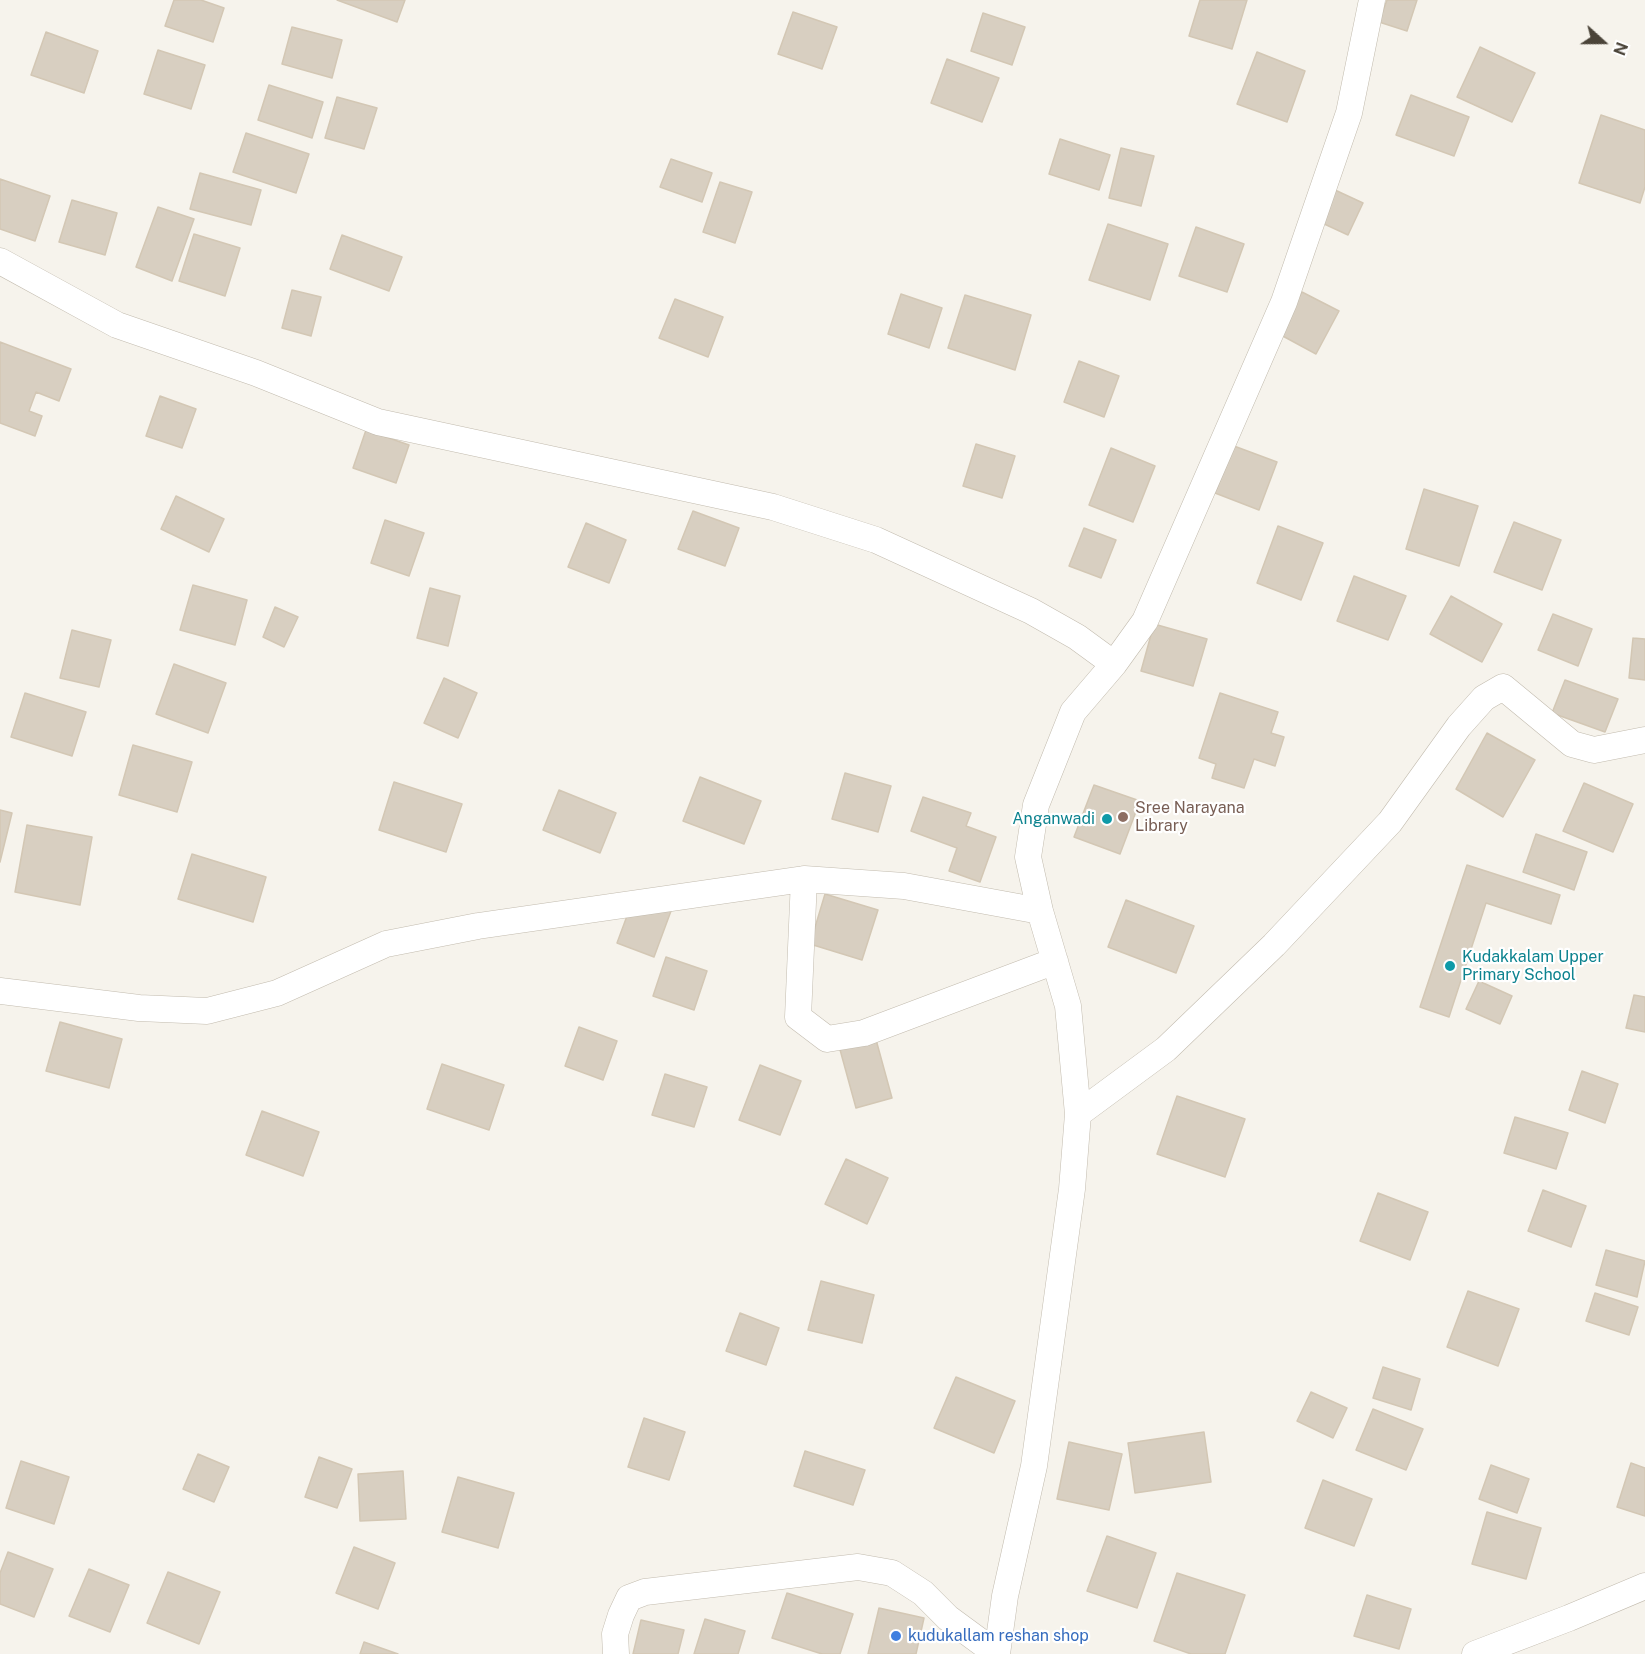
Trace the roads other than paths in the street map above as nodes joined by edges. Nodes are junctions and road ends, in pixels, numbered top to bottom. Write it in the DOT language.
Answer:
graph roads {
  1 [pos="1372,0"];
  2 [pos="0,261"];
  3 [pos="1114,664"];
  4 [pos="1645,740"];
  5 [pos="804,879"];
  6 [pos="1040,911"];
  7 [pos="1055,961"];
  8 [pos="0,991"];
  9 [pos="1078,1114"];
  10 [pos="1645,1586"];
  11 [pos="616,1654"];
  12 [pos="1475,1654"];
  1 -- 3 [label="street"];
  2 -- 3 [label="street"];
  3 -- 6 [label="street"];
  4 -- 9 [label="street"];
  5 -- 6 [label="street"];
  5 -- 7 [label="street"];
  5 -- 8 [label="street"];
  6 -- 7 [label="street"];
  7 -- 9 [label="street"];
  9 -- 11 [label="street"];
  10 -- 12 [label="street"];
}
